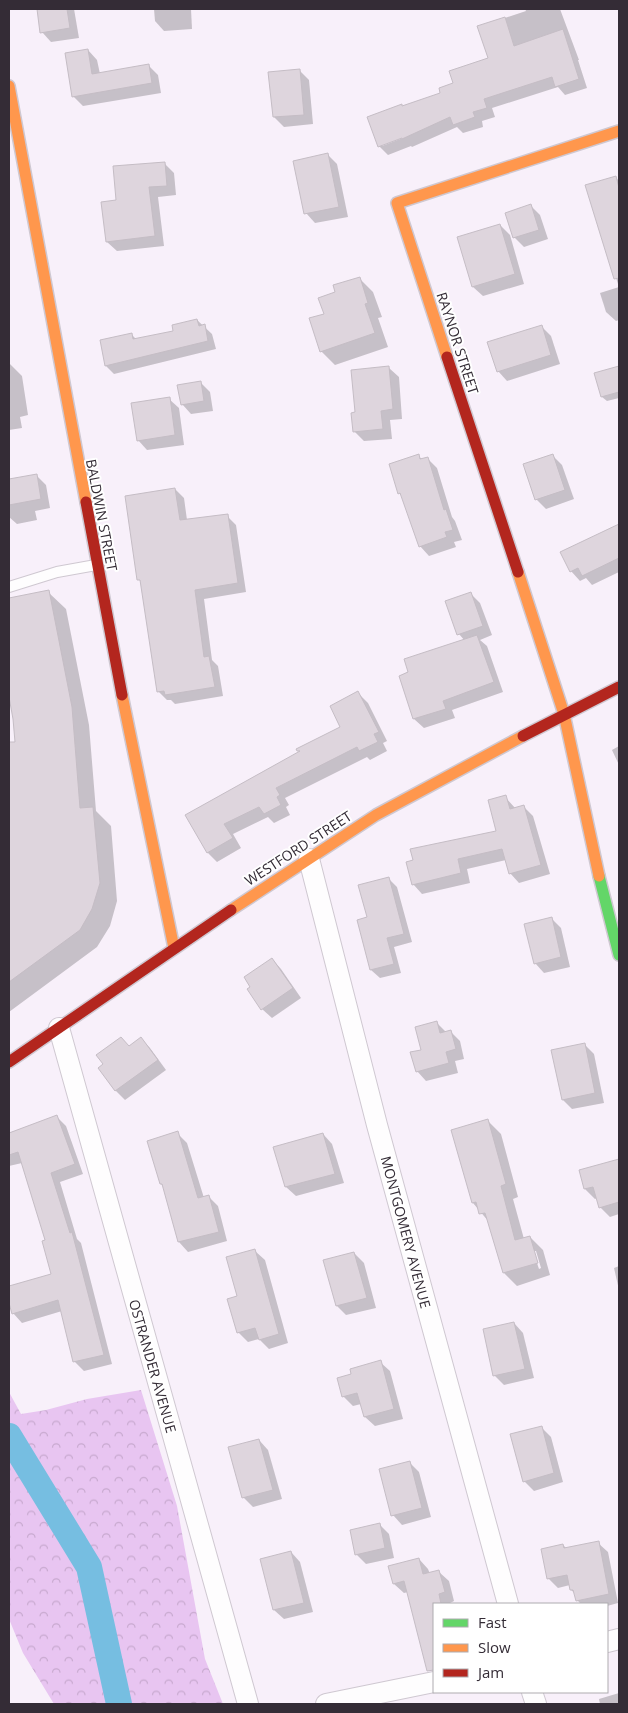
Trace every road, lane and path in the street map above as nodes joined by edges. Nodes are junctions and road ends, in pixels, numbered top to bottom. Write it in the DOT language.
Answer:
graph roads {
  1 [pos="9,86"];
  2 [pos="619,131"];
  3 [pos="96,565"];
  4 [pos="9,587"];
  5 [pos="619,686"];
  6 [pos="564,714"];
  7 [pos="309,859"];
  8 [pos="174,948"];
  9 [pos="619,955"];
  10 [pos="59,1028"];
  11 [pos="9,1062"];
  12 [pos="508,1603"];
  13 [pos="433,1682"];
  14 [pos="248,1704"];
  15 [pos="326,1704"];
  1 -- 3 [label="street, BALDWIN STREET"];
  2 -- 6 [label="street, RAYNOR STREET"];
  3 -- 4 [label="lane"];
  3 -- 8 [label="street, BALDWIN STREET"];
  5 -- 6 [label="street, WESTFORD STREET"];
  6 -- 7 [label="street, WESTFORD STREET"];
  6 -- 9 [label="street"];
  7 -- 8 [label="street, WESTFORD STREET"];
  7 -- 12 [label="street, MONTGOMERY AVENUE"];
  8 -- 10 [label="street, WESTFORD STREET"];
  10 -- 11 [label="street, WESTFORD STREET"];
  10 -- 14 [label="street, OSTRANDER AVENUE"];
  13 -- 15 [label="street"];
}
